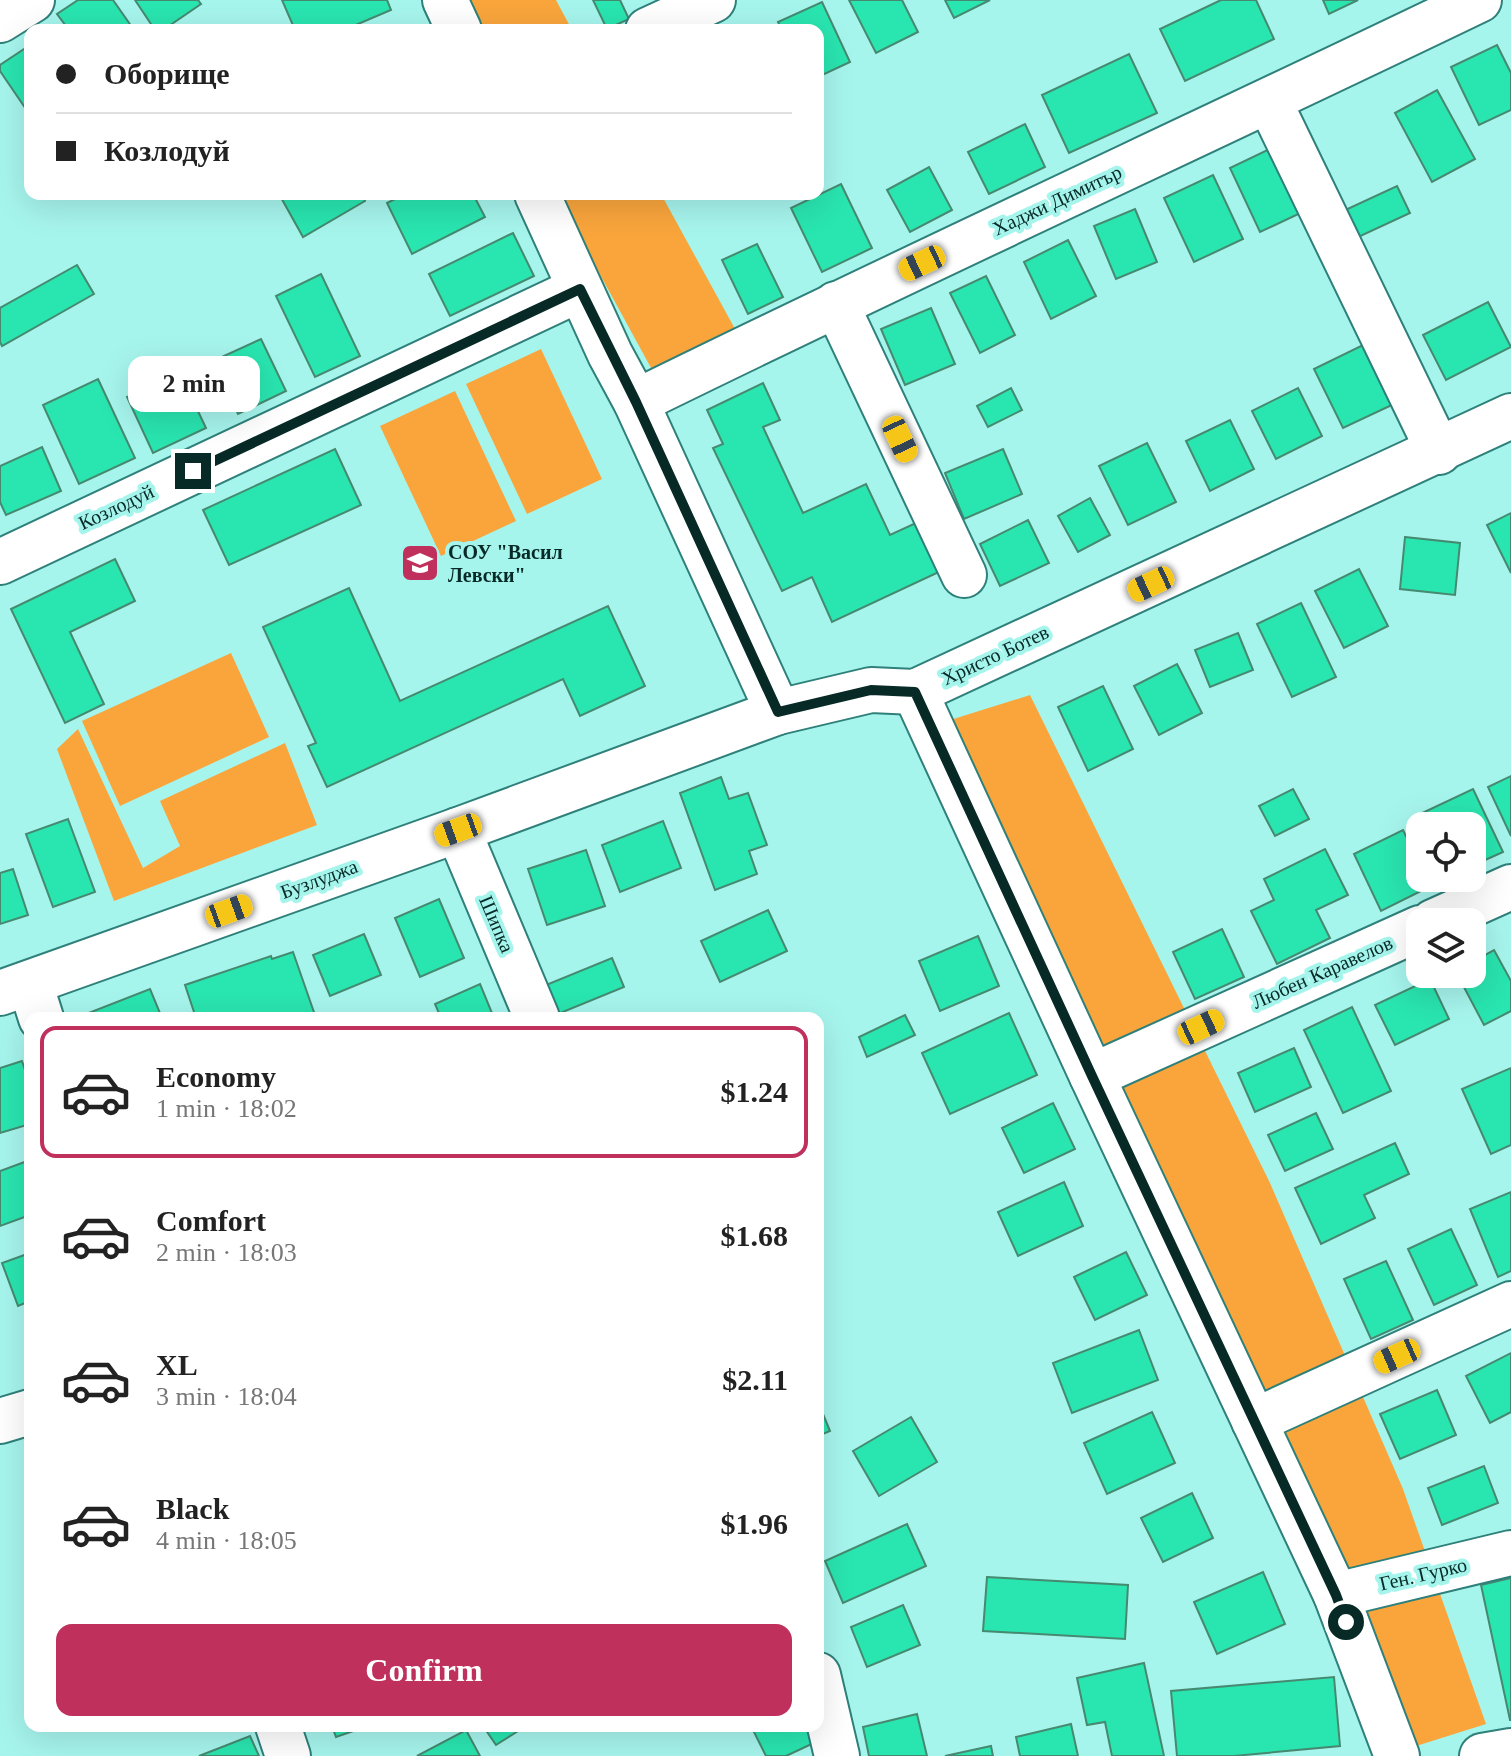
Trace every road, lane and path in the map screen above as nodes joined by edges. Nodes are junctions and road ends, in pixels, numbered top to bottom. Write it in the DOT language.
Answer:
graph roads {
  1 [pos="32,0"];
  2 [pos="445,0"];
  3 [pos="713,0"];
  4 [pos="1479,0"];
  5 [pos="0,20"];
  6 [pos="456,24"];
  7 [pos="661,24"];
  8 [pos="1269,101"];
  9 [pos="540,200"];
  10 [pos="580,289"];
  11 [pos="836,304"];
  12 [pos="636,402"];
  13 [pos="1511,416"];
  14 [pos="1439,452"];
  15 [pos="0,562"];
  16 [pos="964,575"];
  17 [pos="915,692"];
  18 [pos="778,712"];
  19 [pos="458,830"];
  20 [pos="1511,887"];
  21 [pos="1464,908"];
  22 [pos="1406,934"];
  23 [pos="24,998"];
  24 [pos="534,1012"];
  25 [pos="1092,1076"];
  26 [pos="1511,1304"];
  27 [pos="24,1414"];
  28 [pos="0,1421"];
  29 [pos="1254,1421"];
  30 [pos="1511,1553"];
  31 [pos="1336,1595"];
  32 [pos="824,1701"];
  33 [pos="280,1732"];
  34 [pos="1511,1751"];
  35 [pos="288,1756"];
  36 [pos="837,1756"];
  37 [pos="1397,1756"];
  38 [pos="1482,1756"];
  1 -- 5 [label="street"];
  2 -- 6 [label="street"];
  3 -- 7 [label="street"];
  4 -- 8 [label="street, Хаджи Димитър"];
  8 -- 11 [label="street, Хаджи Димитър"];
  8 -- 14 [label="street"];
  9 -- 10 [label="street"];
  10 -- 12 [label="street"];
  10 -- 15 [label="street, Козлодуй"];
  11 -- 12 [label="street, Хаджи Димитър"];
  11 -- 16 [label="street"];
  12 -- 18 [label="street"];
  13 -- 14 [label="street, Христо Ботев"];
  14 -- 17 [label="street, Христо Ботев"];
  17 -- 18 [label="street, Христо Ботев"];
  17 -- 25 [label="street"];
  18 -- 19 [label="street, Христо Ботев"];
  19 -- 23 [label="street, Бузлуджа"];
  19 -- 24 [label="street, Шипка"];
  20 -- 21 [label="street"];
  22 -- 25 [label="street, Любен Каравелов"];
  25 -- 29 [label="street"];
  26 -- 29 [label="street"];
  27 -- 28 [label="street"];
  29 -- 31 [label="street"];
  30 -- 31 [label="street, Ген. Гурко"];
  31 -- 37 [label="street"];
  32 -- 36 [label="street"];
  33 -- 35 [label="street"];
  34 -- 38 [label="street"];
}
